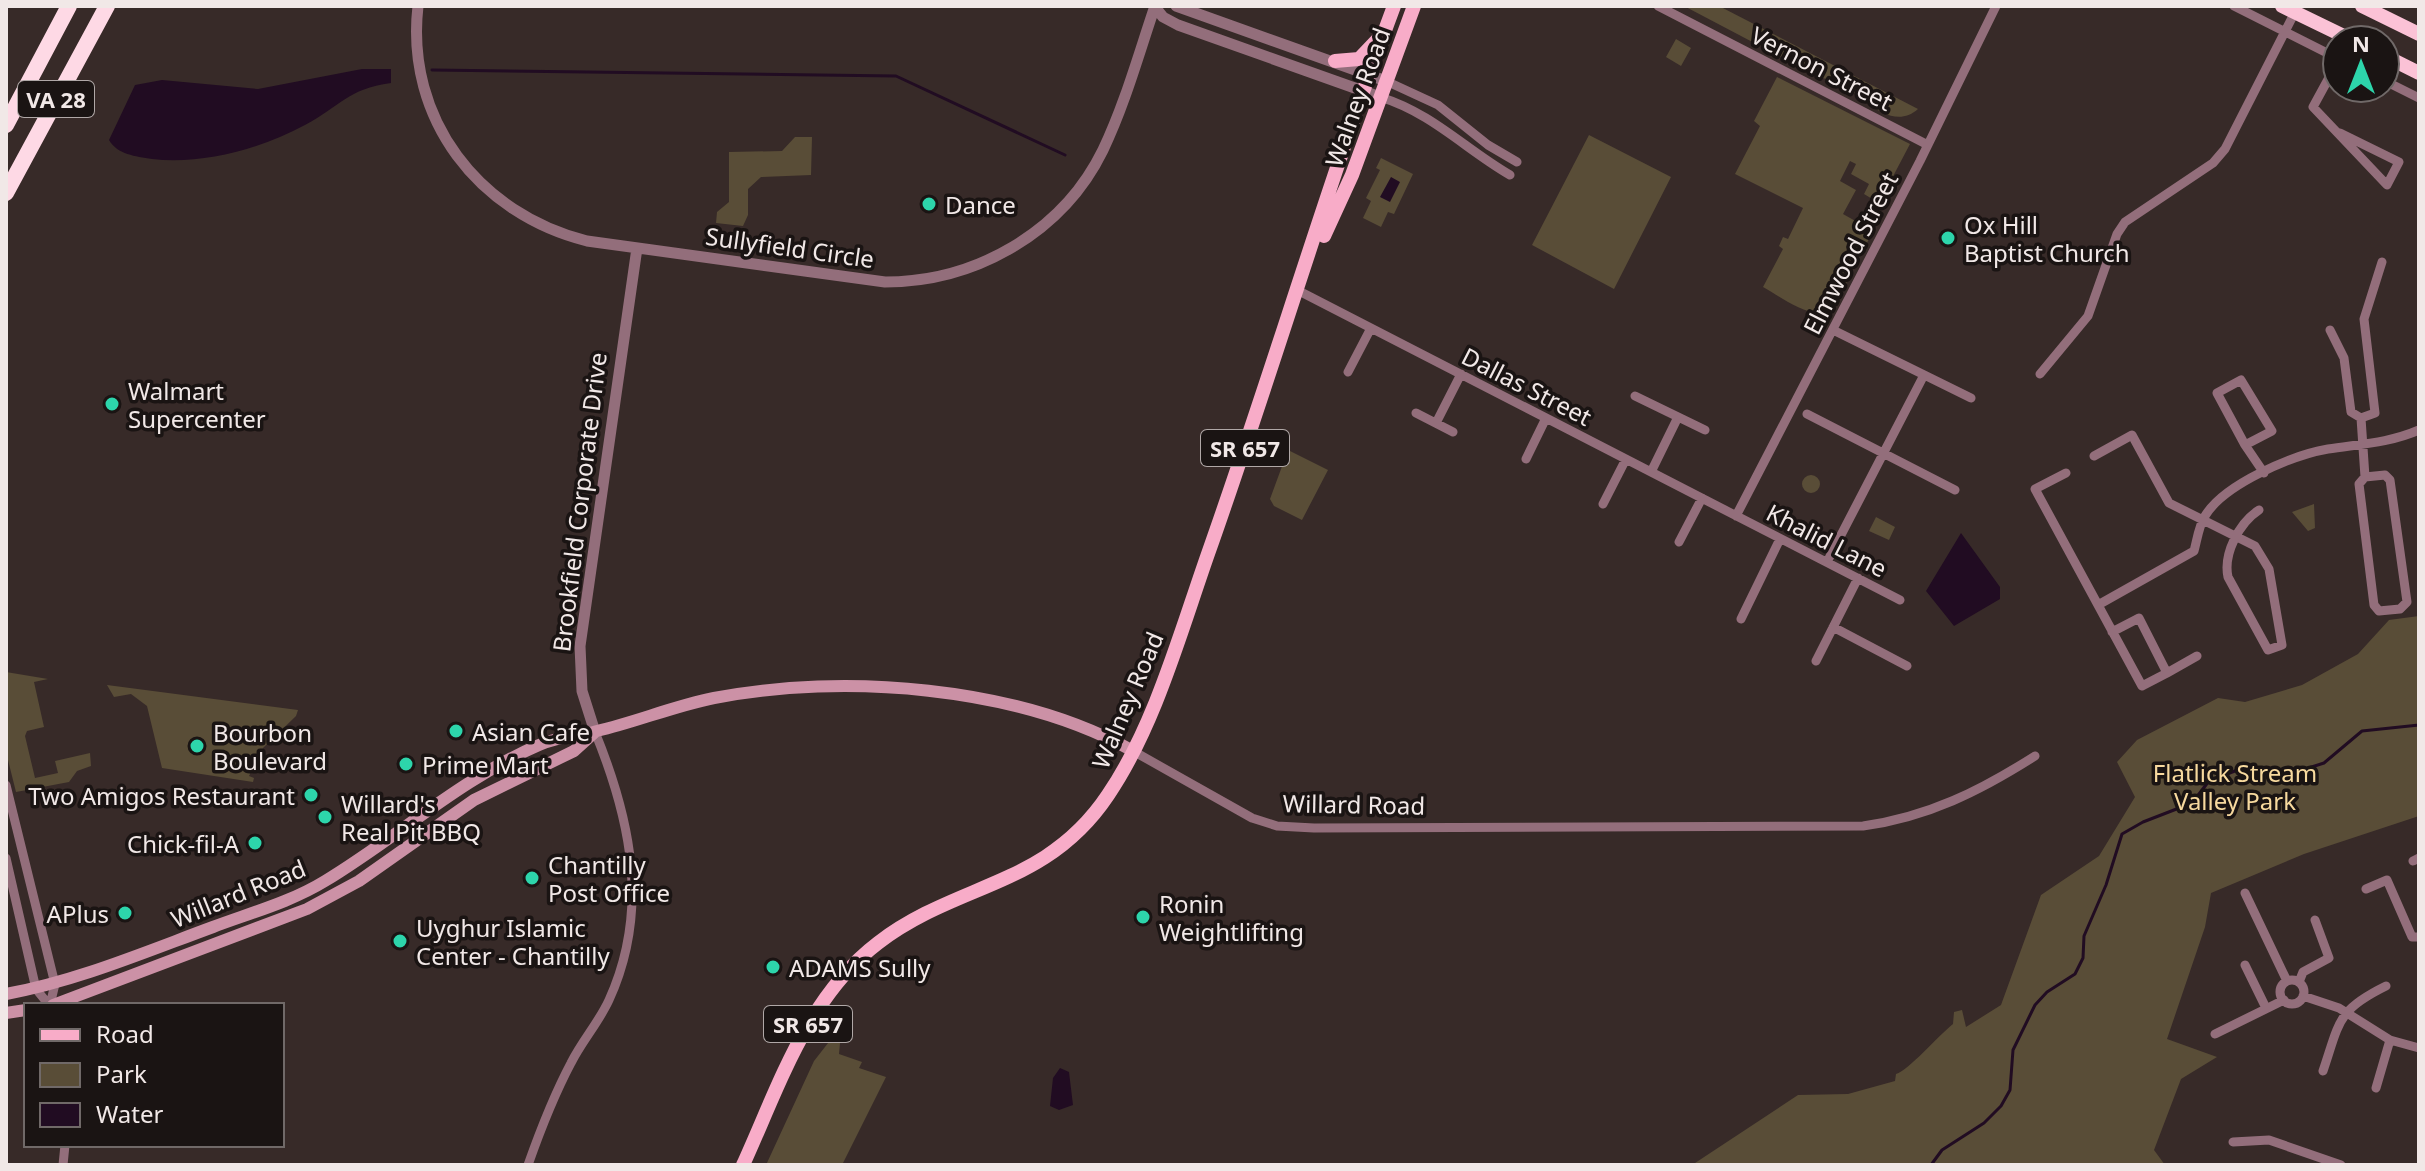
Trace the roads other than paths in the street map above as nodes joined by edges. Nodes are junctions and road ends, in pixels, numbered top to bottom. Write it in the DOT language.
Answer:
graph roads {
  1 [pos="69,6"];
  2 [pos="107,6"];
  3 [pos="418,6"];
  4 [pos="1156,6"];
  5 [pos="1176,6"];
  6 [pos="1394,6"];
  7 [pos="1414,6"];
  8 [pos="1658,6"];
  9 [pos="1996,6"];
  10 [pos="2234,6"];
  11 [pos="2362,6"];
  12 [pos="2289,9"];
  13 [pos="2321,25"];
  14 [pos="1386,28"];
  15 [pos="2285,31"];
  16 [pos="2419,34"];
  17 [pos="2321,51"];
  18 [pos="1335,61"];
  19 [pos="2401,64"];
  20 [pos="2419,73"];
  21 [pos="1371,75"];
  22 [pos="1386,81"];
  23 [pos="2401,89"];
  24 [pos="2321,91"];
  25 [pos="1365,92"];
  26 [pos="1380,97"];
  27 [pos="2419,98"];
  28 [pos="6,125"];
  29 [pos="2340,133"];
  30 [pos="1926,144"];
  31 [pos="1517,162"];
  32 [pos="1510,175"];
  33 [pos="6,193"];
  34 [pos="637,248"];
  35 [pos="2382,262"];
  36 [pos="1299,291"];
  37 [pos="1371,328"];
  38 [pos="1833,330"];
  39 [pos="2330,330"];
  40 [pos="1348,372"];
  41 [pos="1461,374"];
  42 [pos="2040,374"];
  43 [pos="1924,375"];
  44 [pos="1635,396"];
  45 [pos="1971,398"];
  46 [pos="1416,413"];
  47 [pos="1807,414"];
  48 [pos="1678,417"];
  49 [pos="1546,418"];
  50 [pos="2361,418"];
  51 [pos="1436,423"];
  52 [pos="1705,430"];
  53 [pos="2419,430"];
  54 [pos="1453,432"];
  55 [pos="2245,445"];
  56 [pos="2365,446"];
  57 [pos="1883,454"];
  58 [pos="2094,456"];
  59 [pos="1526,459"];
  60 [pos="1626,459"];
  61 [pos="1651,472"];
  62 [pos="2066,473"];
  63 [pos="2264,473"];
  64 [pos="2365,477"];
  65 [pos="1955,490"];
  66 [pos="1702,498"];
  67 [pos="1603,504"];
  68 [pos="2259,510"];
  69 [pos="1736,516"];
  70 [pos="2203,518"];
  71 [pos="2237,535"];
  72 [pos="1780,539"];
  73 [pos="1679,542"];
  74 [pos="1827,562"];
  75 [pos="1858,578"];
  76 [pos="1900,600"];
  77 [pos="2098,605"];
  78 [pos="1741,619"];
  79 [pos="1833,627"];
  80 [pos="2112,632"];
  81 [pos="2197,656"];
  82 [pos="1816,661"];
  83 [pos="1907,666"];
  84 [pos="2167,673"];
  85 [pos="595,732"];
  86 [pos="1133,751"];
  87 [pos="2035,756"];
  88 [pos="6,785"];
  89 [pos="6,858"];
  90 [pos="2366,889"];
  91 [pos="2245,893"];
  92 [pos="2315,920"];
  93 [pos="2419,937"];
  94 [pos="2245,965"];
  95 [pos="2287,981"];
  96 [pos="2299,982"];
  97 [pos="55,984"];
  98 [pos="2386,986"];
  99 [pos="36,989"];
  100 [pos="6,994"];
  101 [pos="2303,996"];
  102 [pos="2284,1000"];
  103 [pos="49,1003"];
  104 [pos="51,1003"];
  105 [pos="56,1003"];
  106 [pos="2266,1008"];
  107 [pos="2346,1011"];
  108 [pos="2215,1034"];
  109 [pos="2390,1040"];
  110 [pos="2419,1048"];
  111 [pos="2323,1071"];
  112 [pos="2376,1088"];
  113 [pos="2233,1142"];
  114 [pos="528,1165"];
  115 [pos="743,1165"];
  116 [pos="2341,1165"];
  1 -- 28 [label="highway, VA 28"];
  2 -- 33 [label="highway, VA 28"];
  3 -- 34 [label="street, Sullyfield Circle"];
  4 -- 25 [label="street"];
  4 -- 34 [label="street, Sullyfield Circle"];
  5 -- 18 [label="street"];
  6 -- 14 [label="main road, Walney Road / SR 657"];
  7 -- 22 [label="main road, Walney Road / SR 657"];
  8 -- 30 [label="street, Vernon Street"];
  9 -- 30 [label="street, Elmwood Street"];
  10 -- 15 [label="street"];
  11 -- 16 [label="highway"];
  12 -- 13 [label="highway"];
  12 -- 15 [label="street"];
  14 -- 18 [label="main road"];
  14 -- 21 [label="main road, Walney Road / SR 657"];
  15 -- 17 [label="street"];
  15 -- 42 [label="street"];
  18 -- 21 [label="street"];
  19 -- 20 [label="highway"];
  21 -- 22 [label="street"];
  21 -- 25 [label="main road, Walney Road / SR 657"];
  22 -- 26 [label="main road, Walney Road / SR 657"];
  22 -- 31 [label="street"];
  23 -- 27 [label="street"];
  24 -- 29 [label="street"];
  25 -- 26 [label="street"];
  25 -- 36 [label="main road, Walney Road / SR 657"];
  26 -- 32 [label="street"];
  26 -- 36 [label="main road, Walney Road / SR 657"];
  29 -- 29 [label="street"];
  30 -- 38 [label="street, Elmwood Street"];
  34 -- 85 [label="street, Brookfield Corporate Drive"];
  35 -- 50 [label="street"];
  36 -- 37 [label="street, Dallas Street"];
  36 -- 86 [label="main road, Walney Road / SR 657"];
  37 -- 40 [label="street"];
  37 -- 41 [label="street, Dallas Street"];
  38 -- 43 [label="street"];
  38 -- 69 [label="street, Elmwood Street"];
  39 -- 50 [label="street"];
  41 -- 49 [label="street, Dallas Street"];
  41 -- 51 [label="street"];
  43 -- 45 [label="street"];
  43 -- 57 [label="street"];
  44 -- 48 [label="street"];
  46 -- 51 [label="street"];
  47 -- 57 [label="street"];
  48 -- 52 [label="street"];
  48 -- 61 [label="street"];
  49 -- 59 [label="street"];
  49 -- 60 [label="street, Dallas Street"];
  50 -- 56 [label="street"];
  51 -- 54 [label="street"];
  53 -- 56 [label="street"];
  55 -- 55 [label="street"];
  55 -- 63 [label="street"];
  56 -- 63 [label="street"];
  56 -- 64 [label="street"];
  57 -- 65 [label="street"];
  57 -- 74 [label="street"];
  58 -- 70 [label="street"];
  60 -- 61 [label="street, Dallas Street"];
  60 -- 67 [label="street"];
  61 -- 66 [label="street, Dallas Street"];
  62 -- 77 [label="street"];
  63 -- 70 [label="street"];
  64 -- 64 [label="street"];
  66 -- 69 [label="street, Dallas Street"];
  66 -- 73 [label="street"];
  68 -- 71 [label="street"];
  69 -- 72 [label="street, Khalid Lane"];
  70 -- 71 [label="street"];
  70 -- 77 [label="street"];
  71 -- 71 [label="street"];
  72 -- 74 [label="street, Khalid Lane"];
  72 -- 78 [label="street"];
  74 -- 75 [label="street, Khalid Lane"];
  75 -- 76 [label="street, Khalid Lane"];
  75 -- 79 [label="street"];
  77 -- 80 [label="street"];
  79 -- 82 [label="street"];
  79 -- 83 [label="street"];
  80 -- 84 [label="street"];
  80 -- 84 [label="street"];
  81 -- 84 [label="street"];
  85 -- 86 [label="main road, Willard Road"];
  85 -- 97 [label="main road, Willard Road"];
  85 -- 105 [label="main road, Willard Road"];
  85 -- 114 [label="street, Brookfield Corporate Drive"];
  86 -- 87 [label="street, Willard Road"];
  86 -- 115 [label="main road, Walney Road / SR 657"];
  88 -- 97 [label="street"];
  89 -- 99 [label="street"];
  90 -- 93 [label="street"];
  91 -- 95 [label="street"];
  92 -- 96 [label="street"];
  94 -- 106 [label="street"];
  95 -- 96 [label="street"];
  95 -- 102 [label="street"];
  96 -- 101 [label="street"];
  97 -- 99 [label="main road, Willard Road"];
  97 -- 104 [label="street"];
  98 -- 107 [label="street"];
  99 -- 100 [label="main road, Willard Road"];
  99 -- 103 [label="street"];
  101 -- 102 [label="street"];
  101 -- 107 [label="street"];
  102 -- 106 [label="street"];
  106 -- 108 [label="street"];
  107 -- 109 [label="street"];
  107 -- 111 [label="street"];
  109 -- 110 [label="street"];
  109 -- 112 [label="street"];
  113 -- 116 [label="street"];
}
